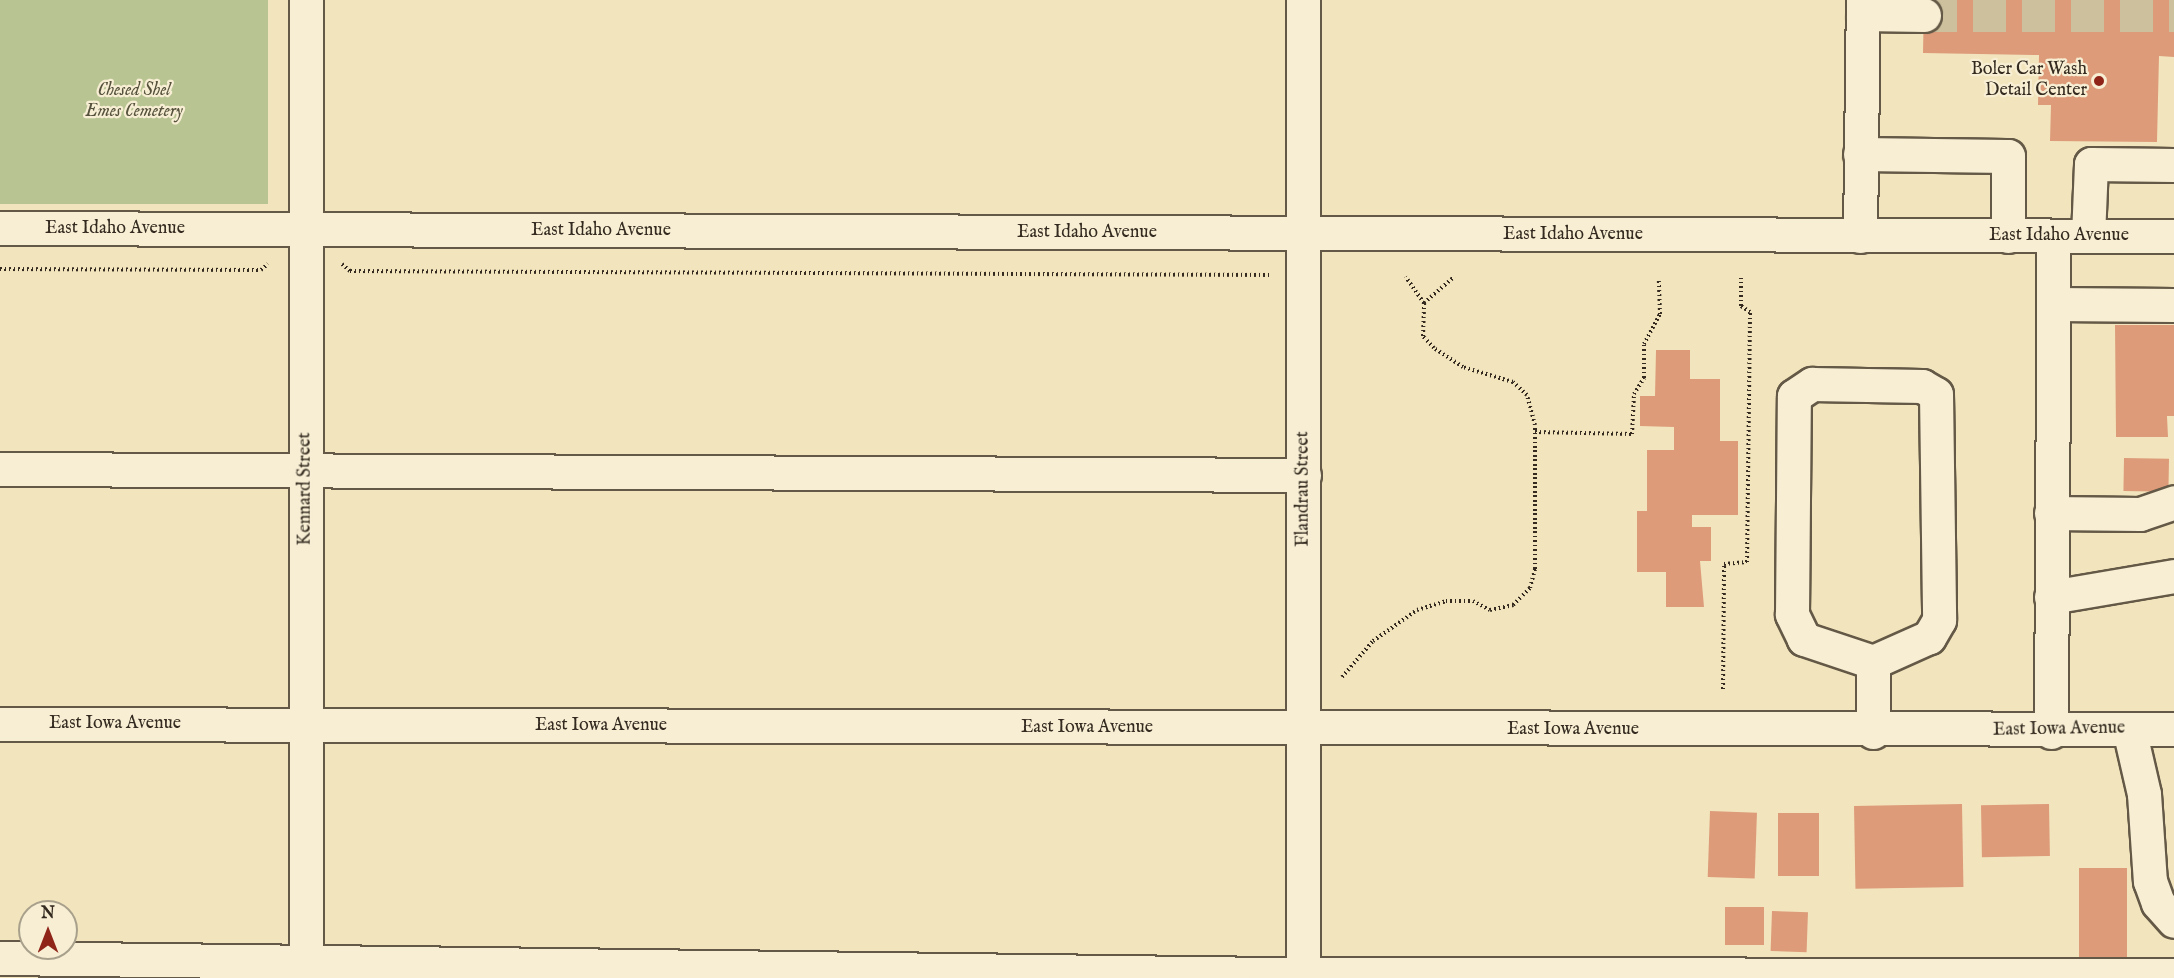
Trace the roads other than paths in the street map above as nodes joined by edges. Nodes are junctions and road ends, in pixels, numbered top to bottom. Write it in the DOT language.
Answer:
graph roads {
  1 [pos="306,0"];
  2 [pos="1304,0"];
  3 [pos="1863,7"];
  4 [pos="1923,15"];
  5 [pos="1860,154"];
  6 [pos="2174,165"];
  7 [pos="0,228"];
  8 [pos="306,230"];
  9 [pos="1304,234"];
  10 [pos="1860,236"];
  11 [pos="2008,236"];
  12 [pos="2054,236"];
  13 [pos="2088,236"];
  14 [pos="2174,236"];
  15 [pos="2054,304"];
  16 [pos="2174,305"];
  17 [pos="0,469"];
  18 [pos="306,470"];
  19 [pos="1304,475"];
  20 [pos="2174,502"];
  21 [pos="2051,513"];
  22 [pos="2174,576"];
  23 [pos="2051,597"];
  24 [pos="1873,662"];
  25 [pos="0,724"];
  26 [pos="306,725"];
  27 [pos="1304,729"];
  28 [pos="2129,729"];
  29 [pos="2174,729"];
  30 [pos="1873,732"];
  31 [pos="2051,732"];
  32 [pos="2174,921"];
  33 [pos="0,958"];
  34 [pos="306,970"];
  35 [pos="2174,975"];
  36 [pos="1303,976"];
  1 -- 8 [label="street, Kennard Street"];
  2 -- 9 [label="street, Flandrau Street"];
  3 -- 4 [label="street"];
  3 -- 5 [label="street"];
  5 -- 10 [label="street"];
  5 -- 11 [label="street"];
  6 -- 13 [label="street"];
  7 -- 8 [label="street, East Idaho Avenue"];
  8 -- 9 [label="street, East Idaho Avenue"];
  8 -- 18 [label="street, Kennard Street"];
  9 -- 10 [label="street, East Idaho Avenue"];
  9 -- 19 [label="street, Flandrau Street"];
  10 -- 11 [label="street, East Idaho Avenue"];
  11 -- 12 [label="street, East Idaho Avenue"];
  12 -- 13 [label="street, East Idaho Avenue"];
  12 -- 15 [label="street"];
  13 -- 14 [label="street, East Idaho Avenue"];
  15 -- 16 [label="street"];
  15 -- 21 [label="street"];
  17 -- 18 [label="street"];
  18 -- 19 [label="street"];
  18 -- 26 [label="street, Kennard Street"];
  19 -- 27 [label="street, Flandrau Street"];
  20 -- 21 [label="street"];
  21 -- 23 [label="street"];
  22 -- 23 [label="street"];
  23 -- 31 [label="street"];
  24 -- 24 [label="street"];
  24 -- 30 [label="street"];
  25 -- 26 [label="street, East Iowa Avenue"];
  26 -- 27 [label="street, East Iowa Avenue"];
  26 -- 34 [label="street, Kennard Street"];
  27 -- 30 [label="street, East Iowa Avenue"];
  27 -- 36 [label="street, Flandrau Street"];
  28 -- 29 [label="street, East Iowa Avenue"];
  28 -- 31 [label="street, East Iowa Avenue"];
  28 -- 32 [label="street"];
  30 -- 31 [label="street, East Iowa Avenue"];
  33 -- 34 [label="street"];
  34 -- 36 [label="street"];
  35 -- 36 [label="street"];
}
